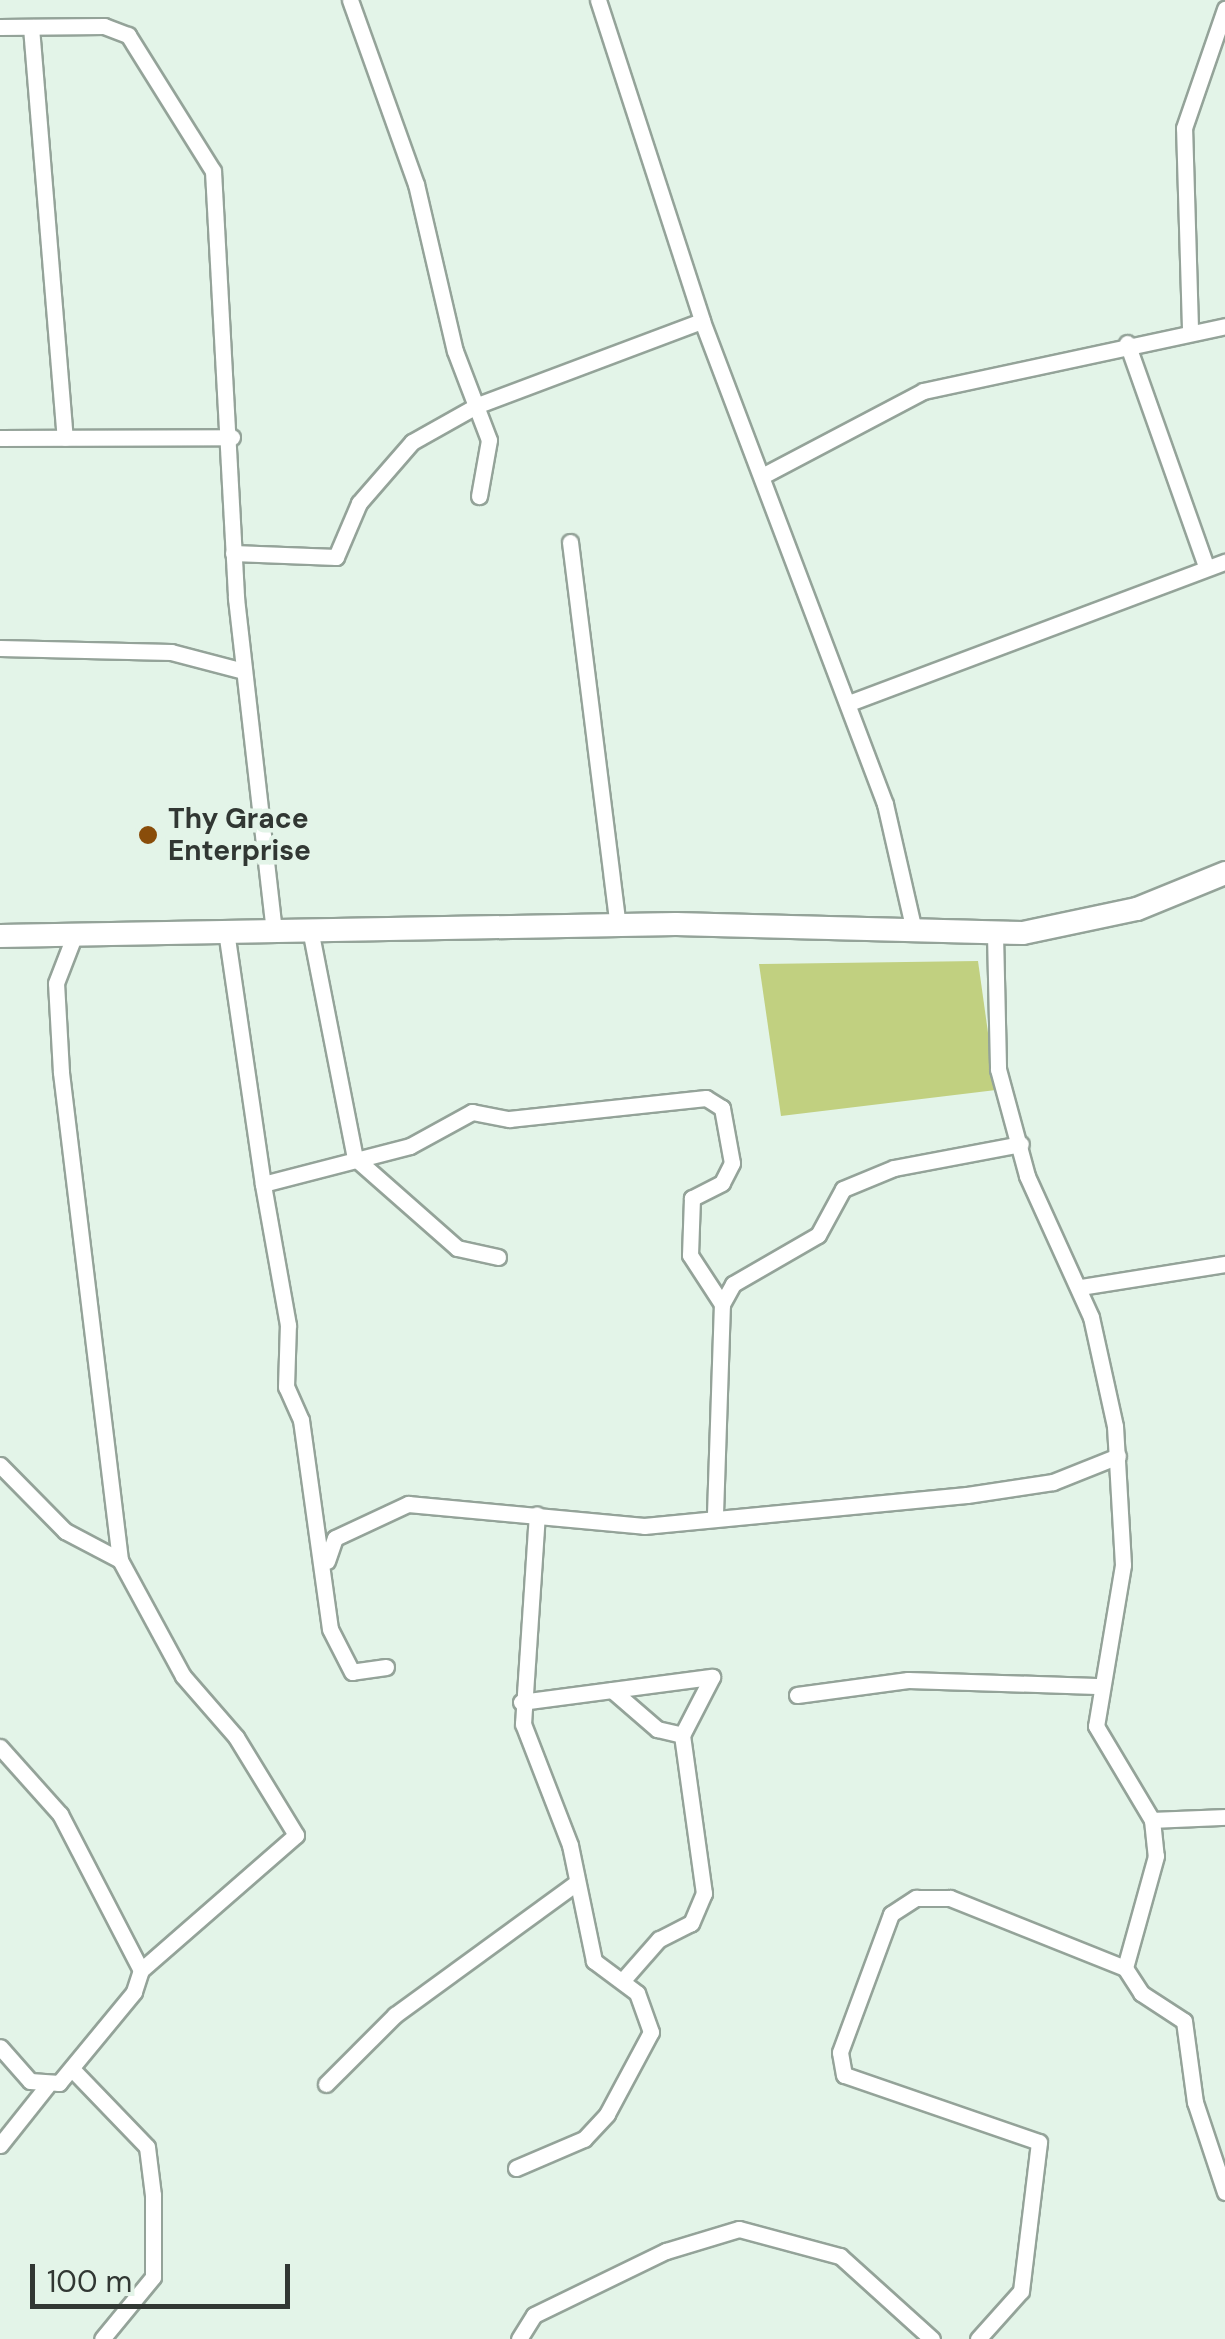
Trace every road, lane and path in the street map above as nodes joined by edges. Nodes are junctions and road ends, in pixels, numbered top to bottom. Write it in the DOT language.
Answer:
graph roads {
  1 [pos="350,0"];
  2 [pos="598,0"];
  3 [pos="1225,9"];
  4 [pos="0,27"];
  5 [pos="31,27"];
  6 [pos="702,321"];
  7 [pos="1225,326"];
  8 [pos="1190,328"];
  9 [pos="1127,343"];
  10 [pos="478,405"];
  11 [pos="232,436"];
  12 [pos="0,438"];
  13 [pos="66,438"];
  14 [pos="764,475"];
  15 [pos="479,496"];
  16 [pos="570,542"];
  17 [pos="234,553"];
  18 [pos="1225,562"];
  19 [pos="1206,566"];
  20 [pos="0,648"];
  21 [pos="244,672"];
  22 [pos="849,703"];
  23 [pos="1225,873"];
  24 [pos="618,924"];
  25 [pos="274,930"];
  26 [pos="310,930"];
  27 [pos="226,931"];
  28 [pos="914,931"];
  29 [pos="75,934"];
  30 [pos="996,934"];
  31 [pos="0,936"];
  32 [pos="1021,1144"];
  33 [pos="356,1158"];
  34 [pos="263,1184"];
  35 [pos="498,1257"];
  36 [pos="1225,1264"];
  37 [pos="1081,1287"];
  38 [pos="722,1304"];
  39 [pos="1118,1456"];
  40 [pos="0,1466"];
  41 [pos="537,1514"];
  42 [pos="716,1514"];
  43 [pos="120,1560"];
  44 [pos="324,1570"];
  45 [pos="386,1667"];
  46 [pos="1096,1686"];
  47 [pos="612,1690"];
  48 [pos="797,1695"];
  49 [pos="521,1702"];
  50 [pos="682,1735"];
  51 [pos="0,1747"];
  52 [pos="1225,1817"];
  53 [pos="1152,1820"];
  54 [pos="576,1883"];
  55 [pos="1124,1968"];
  56 [pos="141,1970"];
  57 [pos="623,1980"];
  58 [pos="0,2047"];
  59 [pos="72,2069"];
  60 [pos="326,2084"];
  61 [pos="47,2086"];
  62 [pos="0,2144"];
  63 [pos="516,2168"];
  64 [pos="1225,2192"];
  65 [pos="102,2339"];
  66 [pos="520,2339"];
  67 [pos="932,2339"];
  68 [pos="978,2339"];
  1 -- 10 [label="street"];
  2 -- 6 [label="street"];
  3 -- 8 [label="street"];
  4 -- 5 [label="street"];
  5 -- 11 [label="street"];
  5 -- 13 [label="street"];
  6 -- 10 [label="street"];
  6 -- 14 [label="street"];
  7 -- 8 [label="street"];
  8 -- 9 [label="street"];
  9 -- 14 [label="street"];
  9 -- 19 [label="street"];
  10 -- 15 [label="street"];
  10 -- 17 [label="street"];
  11 -- 13 [label="street"];
  11 -- 17 [label="street"];
  12 -- 13 [label="street"];
  14 -- 22 [label="street"];
  16 -- 24 [label="street"];
  17 -- 21 [label="street"];
  18 -- 19 [label="street"];
  19 -- 22 [label="street"];
  20 -- 21 [label="street"];
  21 -- 25 [label="street"];
  22 -- 28 [label="street"];
  23 -- 30 [label="street"];
  24 -- 26 [label="street"];
  24 -- 28 [label="street"];
  25 -- 26 [label="street"];
  25 -- 27 [label="street"];
  26 -- 33 [label="street"];
  27 -- 29 [label="street"];
  27 -- 34 [label="street"];
  28 -- 30 [label="street"];
  29 -- 31 [label="street"];
  29 -- 43 [label="street"];
  30 -- 32 [label="street"];
  32 -- 37 [label="street"];
  32 -- 38 [label="street"];
  33 -- 34 [label="street"];
  33 -- 35 [label="street"];
  33 -- 38 [label="street"];
  34 -- 44 [label="street"];
  36 -- 37 [label="street"];
  37 -- 39 [label="street"];
  38 -- 42 [label="street"];
  39 -- 42 [label="street"];
  39 -- 46 [label="street"];
  40 -- 43 [label="street"];
  41 -- 42 [label="street"];
  41 -- 44 [label="street"];
  41 -- 49 [label="street"];
  43 -- 56 [label="street"];
  44 -- 45 [label="street"];
  46 -- 48 [label="street"];
  46 -- 53 [label="street"];
  47 -- 49 [label="street"];
  47 -- 50 [label="street"];
  47 -- 50 [label="street"];
  49 -- 54 [label="street"];
  50 -- 57 [label="street"];
  51 -- 56 [label="street"];
  52 -- 53 [label="street"];
  53 -- 55 [label="street"];
  54 -- 57 [label="street"];
  54 -- 60 [label="street"];
  55 -- 64 [label="street"];
  55 -- 68 [label="street"];
  56 -- 59 [label="street"];
  57 -- 63 [label="street"];
  58 -- 61 [label="street"];
  59 -- 61 [label="street"];
  59 -- 65 [label="street"];
  61 -- 62 [label="street"];
  66 -- 67 [label="street"];
}
